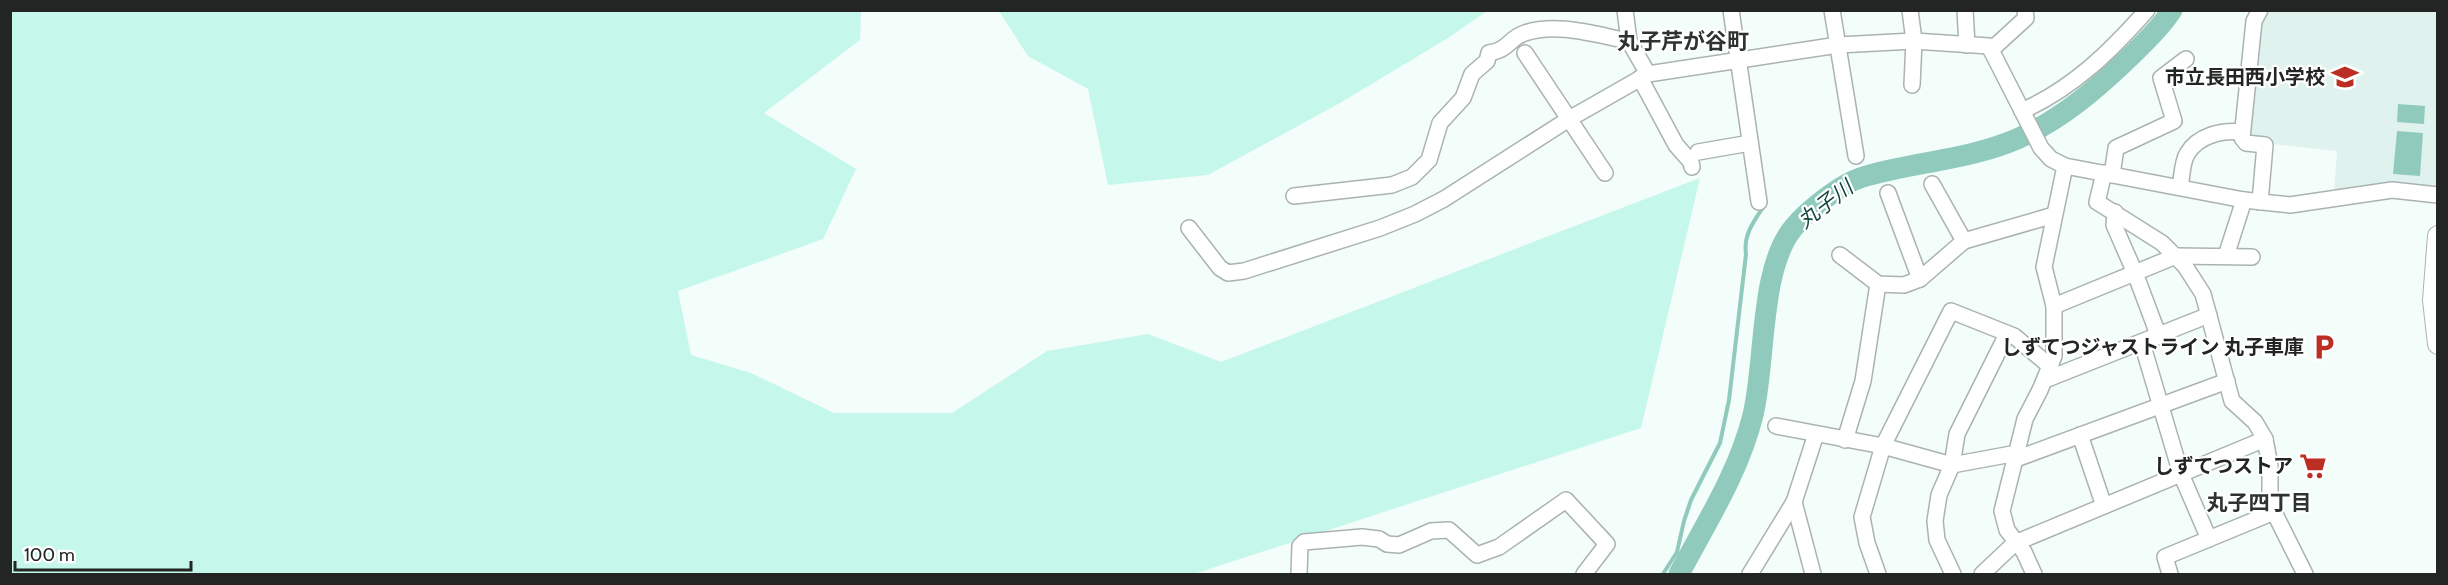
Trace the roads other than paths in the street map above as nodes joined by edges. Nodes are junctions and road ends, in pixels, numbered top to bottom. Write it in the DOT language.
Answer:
graph roads {
  1 [pos="1625,10"];
  2 [pos="1731,10"];
  3 [pos="1832,10"];
  4 [pos="1910,10"];
  5 [pos="1965,10"];
  6 [pos="2025,10"];
  7 [pos="2147,10"];
  8 [pos="2260,10"];
  9 [pos="1914,40"];
  10 [pos="1629,41"];
  11 [pos="1838,45"];
  12 [pos="1967,45"];
  13 [pos="1991,50"];
  14 [pos="1526,53"];
  15 [pos="2186,59"];
  16 [pos="1738,61"];
  17 [pos="1644,76"];
  18 [pos="1912,85"];
  19 [pos="2023,112"];
  20 [pos="1569,119"];
  21 [pos="2242,132"];
  22 [pos="1750,143"];
  23 [pos="1698,152"];
  24 [pos="1856,156"];
  25 [pos="2065,166"];
  26 [pos="1692,167"];
  27 [pos="1605,173"];
  28 [pos="2108,174"];
  29 [pos="1932,184"];
  30 [pos="2180,187"];
  31 [pos="1888,193"];
  32 [pos="2438,195"];
  33 [pos="1294,196"];
  34 [pos="2244,200"];
  35 [pos="1759,202"];
  36 [pos="2260,202"];
  37 [pos="2115,213"];
  38 [pos="2054,215"];
  39 [pos="1189,228"];
  40 [pos="2438,236"];
  41 [pos="1964,241"];
  42 [pos="1840,255"];
  43 [pos="2176,256"];
  44 [pos="2226,256"];
  45 [pos="2252,257"];
  46 [pos="2136,273"];
  47 [pos="1920,279"];
  48 [pos="1878,284"];
  49 [pos="2055,306"];
  50 [pos="2209,315"];
  51 [pos="2007,334"];
  52 [pos="2159,337"];
  53 [pos="2142,343"];
  54 [pos="2438,344"];
  55 [pos="2048,374"];
  56 [pos="2227,381"];
  57 [pos="2161,404"];
  58 [pos="1776,426"];
  59 [pos="1816,434"];
  60 [pos="2080,435"];
  61 [pos="2265,439"];
  62 [pos="1845,440"];
  63 [pos="1883,446"];
  64 [pos="2016,456"];
  65 [pos="1952,465"];
  66 [pos="2181,474"];
  67 [pos="1794,502"];
  68 [pos="2104,506"];
  69 [pos="2274,512"];
  70 [pos="2209,539"];
  71 [pos="2015,543"];
  72 [pos="1299,574"];
  73 [pos="1584,574"];
  74 [pos="1750,574"];
  75 [pos="1813,574"];
  76 [pos="1878,574"];
  77 [pos="1953,574"];
  78 [pos="1982,574"];
  79 [pos="2034,574"];
  80 [pos="2170,574"];
  81 [pos="2306,574"];
  1 -- 10 [label="street"];
  2 -- 16 [label="street"];
  3 -- 11 [label="street"];
  4 -- 9 [label="street"];
  5 -- 12 [label="street"];
  6 -- 13 [label="street"];
  7 -- 19 [label="street"];
  8 -- 21 [label="street"];
  9 -- 11 [label="street"];
  9 -- 12 [label="street"];
  9 -- 18 [label="street"];
  10 -- 17 [label="street"];
  10 -- 33 [label="street"];
  11 -- 16 [label="street"];
  11 -- 24 [label="street"];
  12 -- 13 [label="street"];
  13 -- 19 [label="street"];
  14 -- 20 [label="street"];
  15 -- 28 [label="street"];
  16 -- 17 [label="street"];
  16 -- 22 [label="street"];
  17 -- 20 [label="street"];
  17 -- 26 [label="street"];
  19 -- 25 [label="street"];
  20 -- 27 [label="street"];
  20 -- 39 [label="street"];
  21 -- 30 [label="street"];
  21 -- 36 [label="street"];
  22 -- 23 [label="street"];
  22 -- 35 [label="street"];
  25 -- 28 [label="street"];
  25 -- 38 [label="street"];
  28 -- 30 [label="street"];
  28 -- 37 [label="street"];
  29 -- 41 [label="street"];
  30 -- 34 [label="street"];
  31 -- 47 [label="street"];
  32 -- 36 [label="street"];
  34 -- 36 [label="street"];
  34 -- 44 [label="street"];
  37 -- 43 [label="street"];
  37 -- 46 [label="street"];
  38 -- 41 [label="street"];
  38 -- 49 [label="street"];
  40 -- 54 [label="main road"];
  41 -- 47 [label="street"];
  42 -- 48 [label="street"];
  43 -- 44 [label="street"];
  43 -- 46 [label="street"];
  43 -- 50 [label="street"];
  44 -- 45 [label="street"];
  46 -- 49 [label="street"];
  46 -- 52 [label="street"];
  47 -- 48 [label="street"];
  48 -- 62 [label="street"];
  49 -- 55 [label="street"];
  50 -- 52 [label="street"];
  50 -- 56 [label="street"];
  51 -- 55 [label="street"];
  51 -- 63 [label="street"];
  51 -- 65 [label="street"];
  52 -- 53 [label="street"];
  53 -- 55 [label="street"];
  53 -- 57 [label="street"];
  55 -- 64 [label="street"];
  56 -- 57 [label="street"];
  56 -- 61 [label="street"];
  57 -- 60 [label="street"];
  57 -- 66 [label="street"];
  58 -- 59 [label="street"];
  59 -- 62 [label="street"];
  59 -- 67 [label="street"];
  60 -- 64 [label="street"];
  60 -- 68 [label="street"];
  61 -- 66 [label="street"];
  61 -- 69 [label="street"];
  62 -- 63 [label="street"];
  63 -- 65 [label="street"];
  63 -- 76 [label="street"];
  64 -- 65 [label="street"];
  64 -- 71 [label="street"];
  65 -- 77 [label="street"];
  66 -- 68 [label="street"];
  66 -- 70 [label="street"];
  67 -- 74 [label="street"];
  67 -- 75 [label="street"];
  68 -- 71 [label="street"];
  69 -- 70 [label="street"];
  69 -- 81 [label="street"];
  70 -- 80 [label="street"];
  71 -- 78 [label="street"];
  71 -- 79 [label="street"];
  72 -- 73 [label="street"];
}
